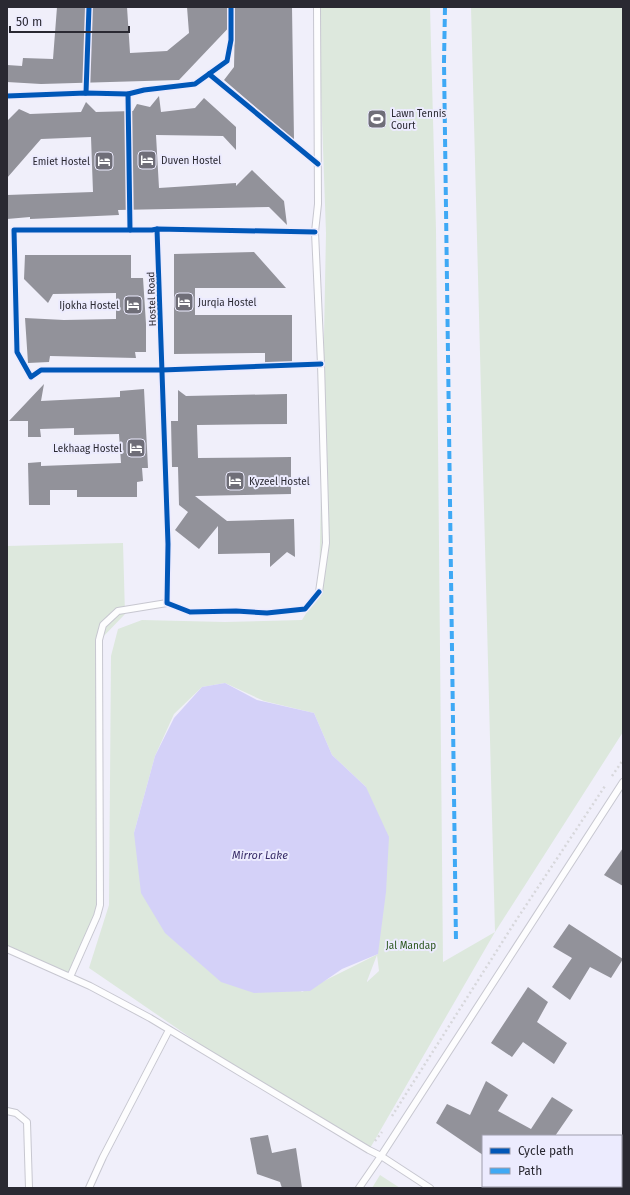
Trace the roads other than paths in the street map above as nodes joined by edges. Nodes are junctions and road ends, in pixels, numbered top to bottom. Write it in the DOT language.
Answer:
graph roads {
  1 [pos="317,7"];
  2 [pos="319,592"];
  3 [pos="167,603"];
  4 [pos="623,782"];
  5 [pos="7,949"];
  6 [pos="70,977"];
  7 [pos="169,1030"];
  8 [pos="7,1111"];
  9 [pos="381,1156"];
  10 [pos="29,1188"];
  11 [pos="89,1188"];
  12 [pos="359,1188"];
  13 [pos="430,1188"];
  1 -- 2 [label="lane"];
  3 -- 6 [label="lane"];
  4 -- 9 [label="lane"];
  5 -- 6 [label="lane"];
  6 -- 7 [label="lane"];
  7 -- 9 [label="lane"];
  7 -- 11 [label="lane"];
  8 -- 10 [label="lane"];
  9 -- 12 [label="lane"];
  9 -- 13 [label="lane"];
}
